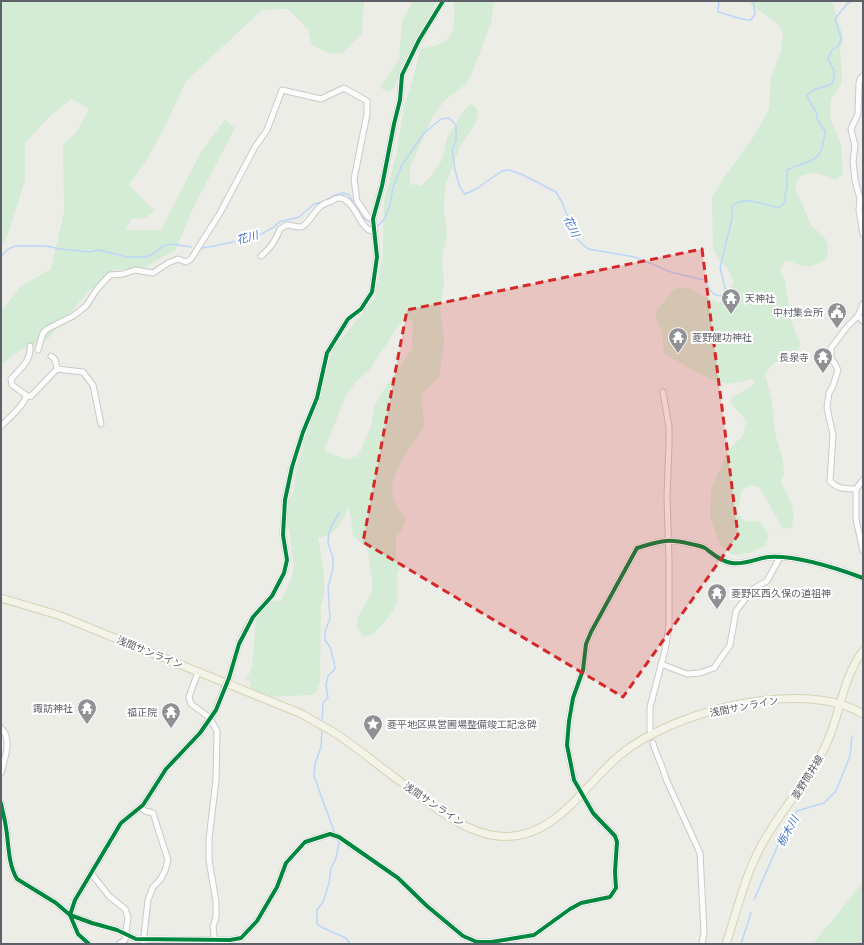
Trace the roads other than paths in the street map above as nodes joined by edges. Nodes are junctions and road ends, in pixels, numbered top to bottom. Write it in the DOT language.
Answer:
graph roads {
  1 [pos="443,1"];
  2 [pos="863,76"];
  3 [pos="373,219"];
  4 [pos="374,231"];
  5 [pos="863,234"];
  6 [pos="261,256"];
  7 [pos="863,304"];
  8 [pos="858,316"];
  9 [pos="863,321"];
  10 [pos="30,346"];
  11 [pos="38,350"];
  12 [pos="51,356"];
  13 [pos="57,369"];
  14 [pos="663,392"];
  15 [pos="26,397"];
  16 [pos="101,424"];
  17 [pos="1,426"];
  18 [pos="863,480"];
  19 [pos="856,489"];
  20 [pos="668,540"];
  21 [pos="863,551"];
  22 [pos="780,558"];
  23 [pos="863,578"];
  24 [pos="1,598"];
  25 [pos="863,651"];
  26 [pos="661,664"];
  27 [pos="198,672"];
  28 [pos="839,703"];
  29 [pos="863,714"];
  30 [pos="209,717"];
  31 [pos="1,728"];
  32 [pos="650,730"];
  33 [pos="653,743"];
  34 [pos="1,773"];
  35 [pos="582,795"];
  36 [pos="1,803"];
  37 [pos="140,807"];
  38 [pos="91,873"];
  39 [pos="70,915"];
  40 [pos="126,934"];
  41 [pos="144,942"];
  42 [pos="215,942"];
  43 [pos="89,944"];
  44 [pos="119,944"];
  45 [pos="702,944"];
  46 [pos="726,944"];
  1 -- 3 [label="street"];
  2 -- 5 [label="street"];
  3 -- 4 [label="street"];
  3 -- 11 [label="street"];
  4 -- 6 [label="street"];
  4 -- 30 [label="street, bridge"];
  7 -- 8 [label="street"];
  8 -- 9 [label="street"];
  8 -- 19 [label="street"];
  10 -- 15 [label="street"];
  12 -- 13 [label="street"];
  13 -- 15 [label="street"];
  13 -- 16 [label="street"];
  14 -- 20 [label="street"];
  15 -- 17 [label="street"];
  18 -- 19 [label="street"];
  19 -- 21 [label="street"];
  20 -- 22 [label="street"];
  20 -- 26 [label="street"];
  20 -- 35 [label="street"];
  22 -- 23 [label="street"];
  22 -- 26 [label="street"];
  24 -- 27 [label="main road, 浅間サンライン"];
  25 -- 28 [label="main road, 菱野筒井線"];
  26 -- 32 [label="street"];
  27 -- 30 [label="street"];
  27 -- 35 [label="main road, 浅間サンライン"];
  28 -- 29 [label="main road, 浅間サンライン"];
  28 -- 35 [label="main road, 浅間サンライン"];
  28 -- 46 [label="main road, 菱野筒井線"];
  30 -- 37 [label="street"];
  30 -- 42 [label="street"];
  31 -- 34 [label="street"];
  33 -- 45 [label="street"];
  35 -- 42 [label="street"];
  36 -- 39 [label="street"];
  37 -- 38 [label="street"];
  37 -- 41 [label="street"];
  38 -- 39 [label="street"];
  38 -- 40 [label="street"];
  39 -- 40 [label="street"];
  39 -- 43 [label="street"];
  40 -- 41 [label="street"];
  40 -- 44 [label="street"];
  41 -- 42 [label="street"];
}
